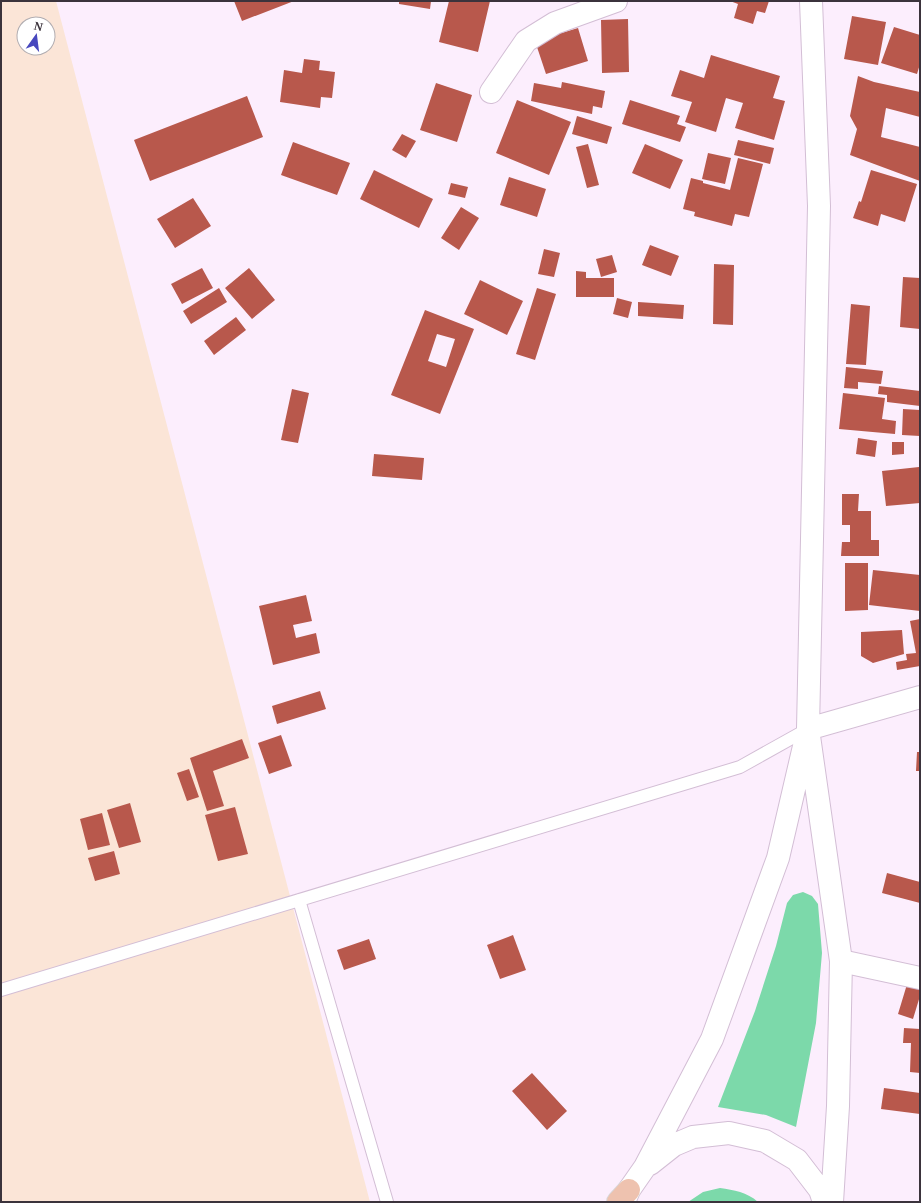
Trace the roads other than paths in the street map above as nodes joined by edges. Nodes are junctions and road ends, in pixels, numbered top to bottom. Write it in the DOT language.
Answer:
graph roads {
  1 [pos="616,1"];
  2 [pos="811,1"];
  3 [pos="491,92"];
  4 [pos="920,697"];
  5 [pos="808,729"];
  6 [pos="299,900"];
  7 [pos="841,961"];
  8 [pos="920,978"];
  9 [pos="1,990"];
  10 [pos="645,1167"];
  11 [pos="624,1198"];
  12 [pos="387,1202"];
  13 [pos="824,1202"];
  14 [pos="832,1202"];
  1 -- 3 [label="main road"];
  2 -- 5 [label="main road"];
  4 -- 5 [label="main road"];
  5 -- 6 [label="lane"];
  5 -- 7 [label="main road"];
  5 -- 10 [label="main road"];
  6 -- 9 [label="lane"];
  6 -- 12 [label="lane"];
  7 -- 8 [label="main road"];
  7 -- 14 [label="main road"];
  10 -- 11 [label="main road"];
  10 -- 13 [label="main road"];
}
